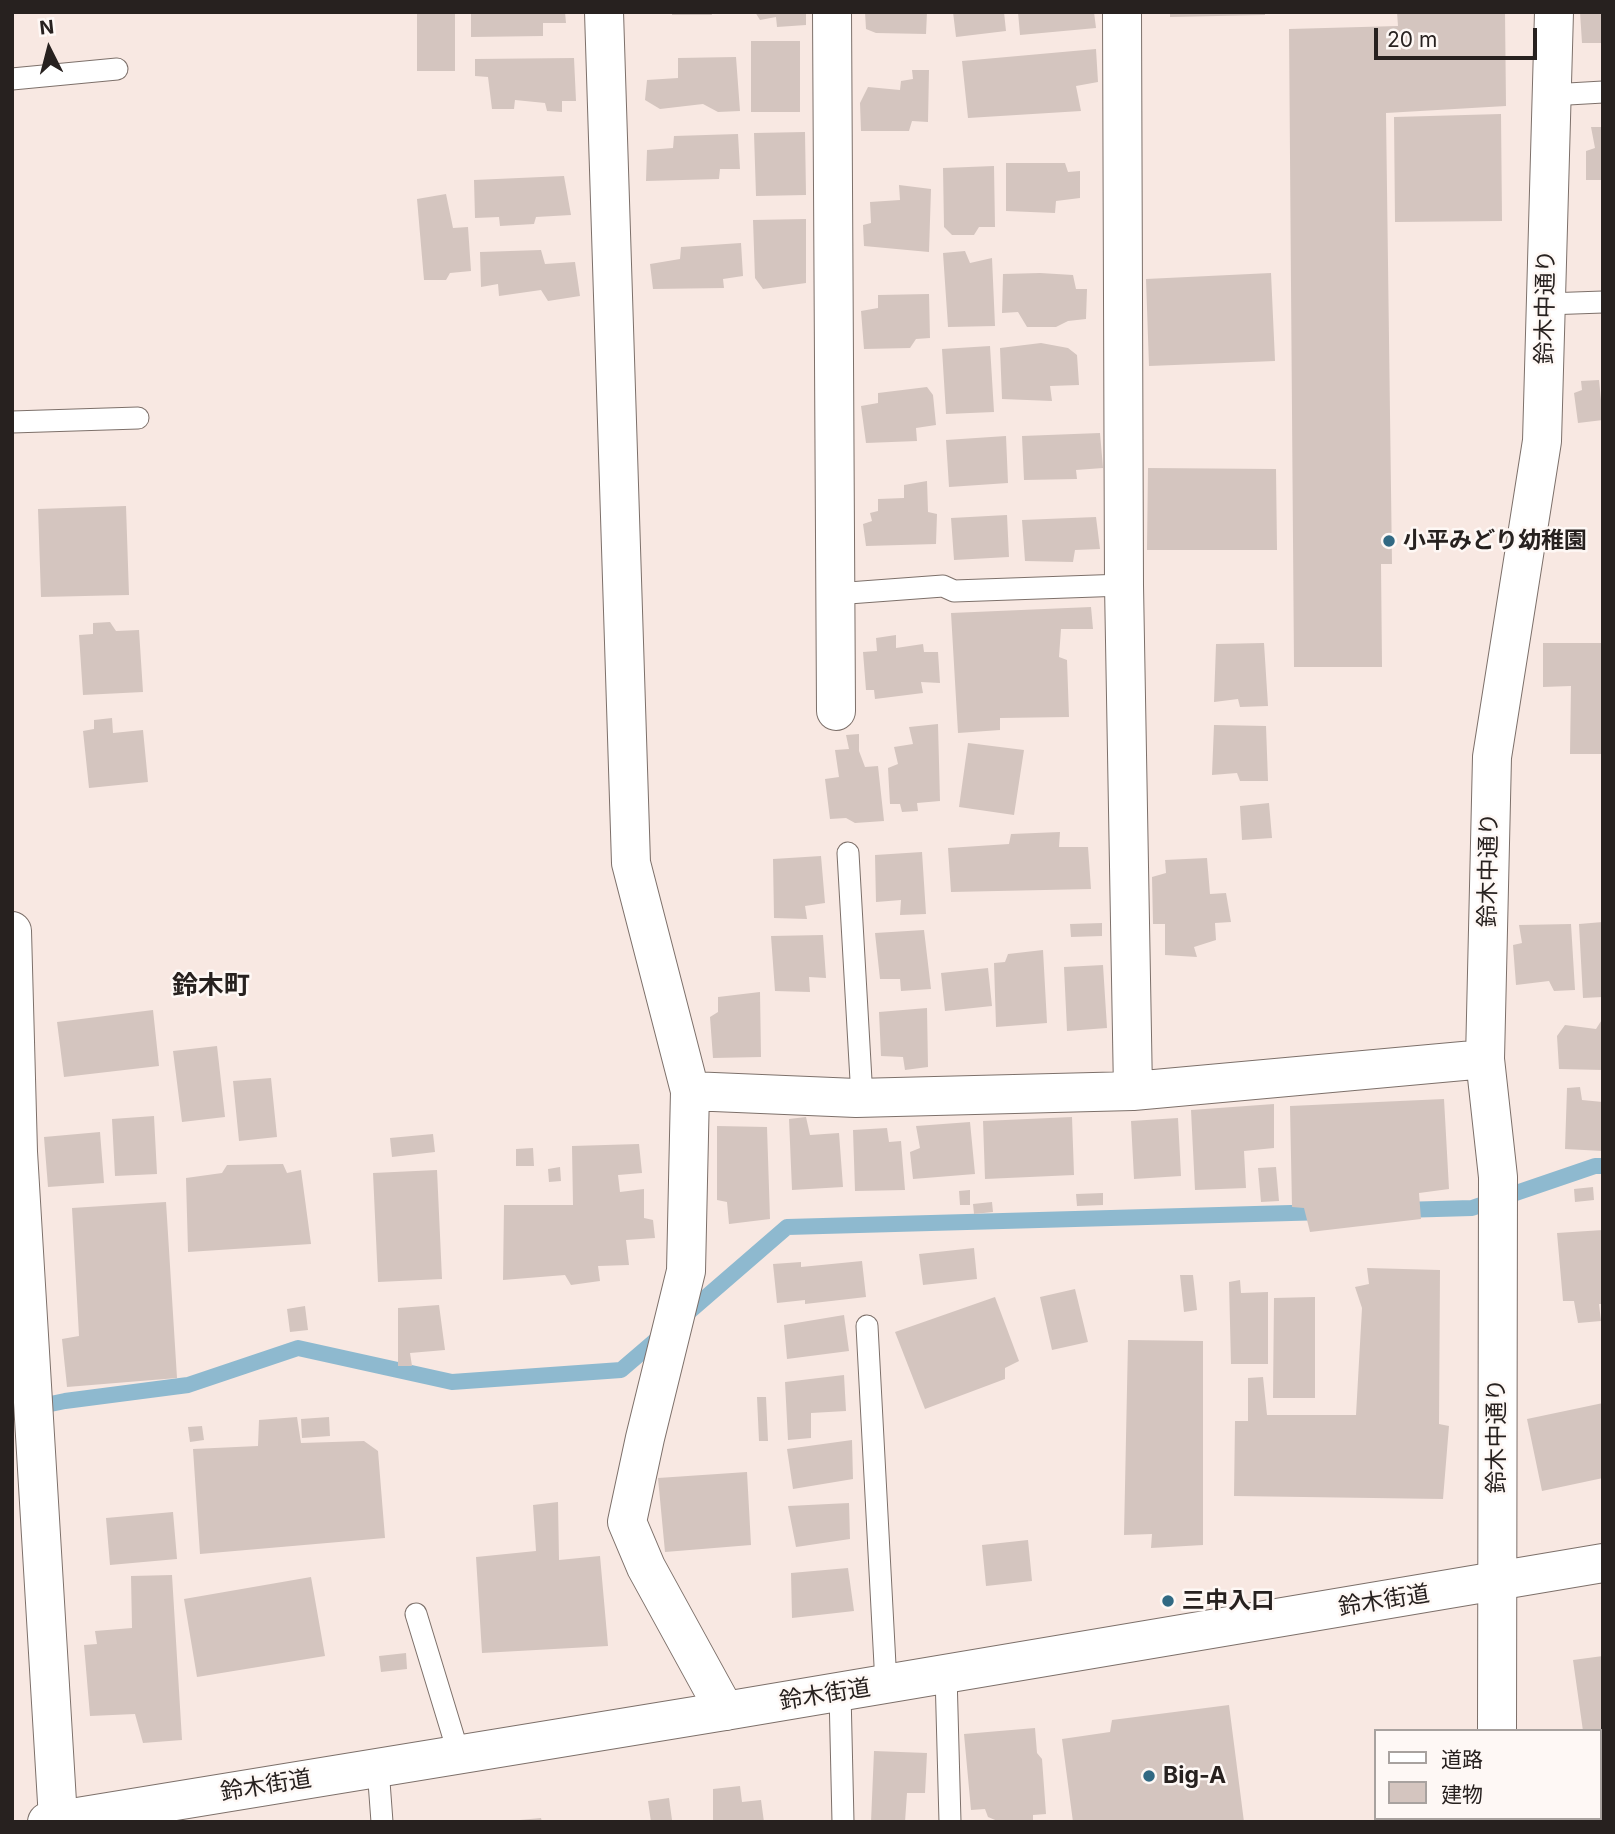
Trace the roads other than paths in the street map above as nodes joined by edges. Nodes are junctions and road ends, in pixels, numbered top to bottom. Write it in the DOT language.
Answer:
graph roads {
  1 [pos="604,12"];
  2 [pos="832,12"];
  3 [pos="1122,12"];
  4 [pos="1554,12"];
  5 [pos="117,69"];
  6 [pos="12,79"];
  7 [pos="1603,92"];
  8 [pos="1550,95"];
  9 [pos="1603,302"];
  10 [pos="1546,304"];
  11 [pos="138,418"];
  12 [pos="12,422"];
  13 [pos="1124,585"];
  14 [pos="835,594"];
  15 [pos="836,711"];
  16 [pos="848,853"];
  17 [pos="12,930"];
  18 [pos="1485,1059"];
  19 [pos="690,1091"];
  20 [pos="1133,1091"];
  21 [pos="862,1098"];
  22 [pos="867,1326"];
  23 [pos="1603,1563"];
  24 [pos="1498,1582"];
  25 [pos="416,1614"];
  26 [pos="946,1674"];
  27 [pos="887,1684"];
  28 [pos="840,1692"];
  29 [pos="725,1711"];
  30 [pos="1497,1729"];
  31 [pos="459,1755"];
  32 [pos="378,1768"];
  33 [pos="53,1821"];
  34 [pos="382,1822"];
  35 [pos="843,1822"];
  36 [pos="950,1822"];
  1 -- 19 [label="street"];
  2 -- 14 [label="street"];
  3 -- 13 [label="street"];
  4 -- 8 [label="street, 鈴木中通り"];
  5 -- 6 [label="lane"];
  7 -- 8 [label="lane"];
  8 -- 10 [label="street, 鈴木中通り"];
  9 -- 10 [label="lane"];
  10 -- 18 [label="street, 鈴木中通り"];
  11 -- 12 [label="lane"];
  13 -- 14 [label="lane"];
  13 -- 20 [label="street"];
  14 -- 15 [label="street"];
  16 -- 21 [label="lane"];
  17 -- 33 [label="street"];
  18 -- 20 [label="street"];
  18 -- 24 [label="street, 鈴木中通り"];
  19 -- 21 [label="street"];
  19 -- 29 [label="street"];
  20 -- 21 [label="street"];
  22 -- 27 [label="lane"];
  23 -- 24 [label="street, 鈴木街道"];
  24 -- 26 [label="street, 鈴木街道"];
  24 -- 30 [label="street, 鈴木中通り"];
  25 -- 31 [label="lane"];
  26 -- 27 [label="street, 鈴木街道"];
  26 -- 36 [label="lane"];
  27 -- 28 [label="street, 鈴木街道"];
  28 -- 29 [label="street, 鈴木街道"];
  28 -- 35 [label="lane"];
  29 -- 31 [label="street, 鈴木街道"];
  31 -- 32 [label="street, 鈴木街道"];
  32 -- 33 [label="street, 鈴木街道"];
  32 -- 34 [label="lane"];
}
